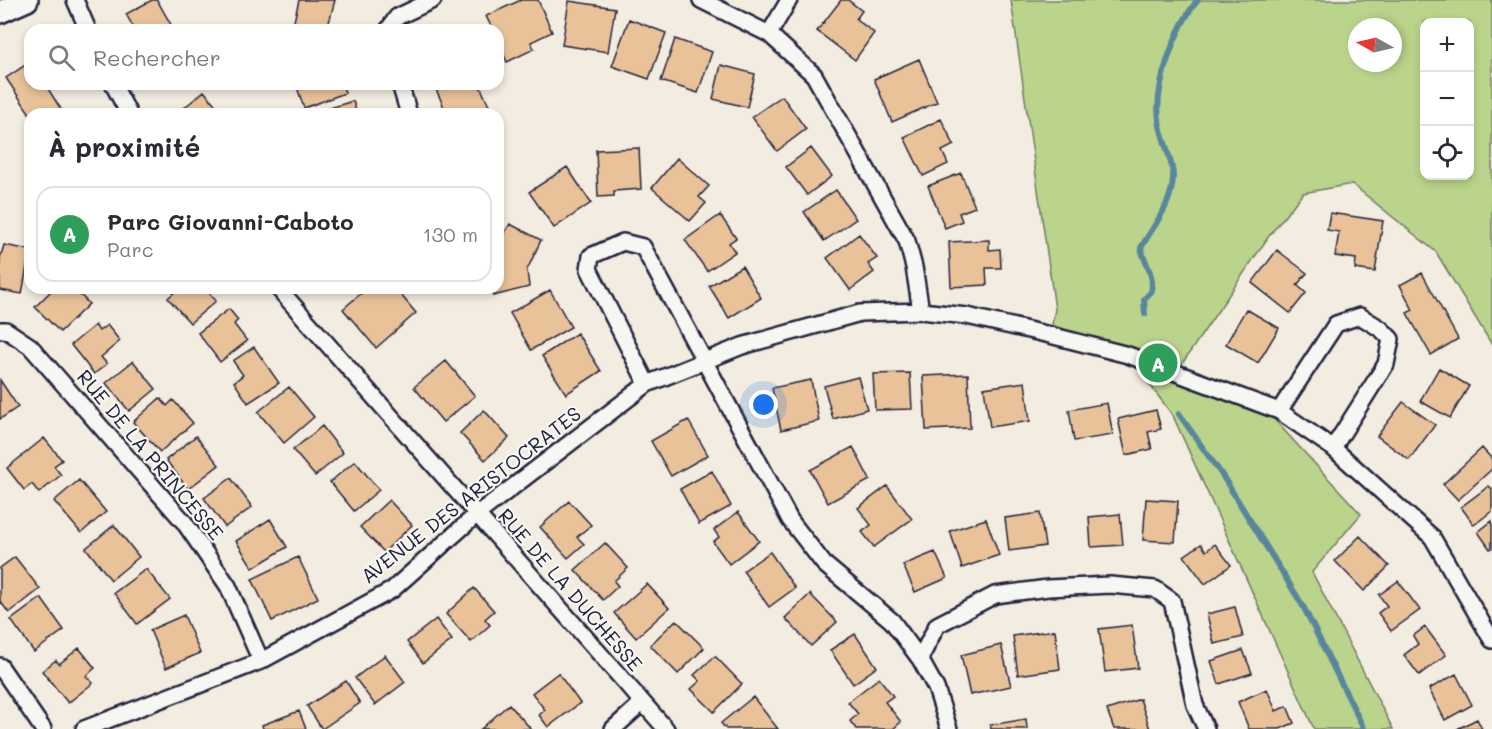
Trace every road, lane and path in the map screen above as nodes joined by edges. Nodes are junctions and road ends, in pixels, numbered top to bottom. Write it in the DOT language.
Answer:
graph roads {
  1 [pos="27,0"];
  2 [pos="75,0"];
  3 [pos="433,0"];
  4 [pos="789,0"];
  5 [pos="709,2"];
  6 [pos="0,12"];
  7 [pos="85,24"];
  8 [pos="392,24"];
  9 [pos="769,34"];
  10 [pos="116,90"];
  11 [pos="402,90"];
  12 [pos="126,108"];
  13 [pos="407,108"];
  14 [pos="283,294"];
  15 [pos="921,311"];
  16 [pos="0,330"];
  17 [pos="702,360"];
  18 [pos="647,384"];
  19 [pos="1279,411"];
  20 [pos="1333,448"];
  21 [pos="476,515"];
  22 [pos="1492,640"];
  23 [pos="920,659"];
  24 [pos="261,661"];
  25 [pos="0,666"];
  26 [pos="642,703"];
  27 [pos="43,729"];
  28 [pos="84,729"];
  29 [pos="613,729"];
  30 [pos="666,729"];
  31 [pos="949,729"];
  32 [pos="1206,729"];
  1 -- 6 [label="street"];
  2 -- 7 [label="street"];
  3 -- 8 [label="street"];
  4 -- 9 [label="street"];
  5 -- 9 [label="street"];
  9 -- 15 [label="street"];
  10 -- 12 [label="street"];
  11 -- 13 [label="street"];
  14 -- 21 [label="street, RUE DE LA DUCHESSE"];
  15 -- 17 [label="street, AVENUE DES ARISTOCRATES"];
  15 -- 19 [label="street, AVENUE DES ARISTOCRATES"];
  16 -- 24 [label="street, RUE DE LA PRINCESSE"];
  17 -- 18 [label="street, AVENUE DES ARISTOCRATES"];
  17 -- 18 [label="street"];
  17 -- 23 [label="street"];
  18 -- 21 [label="street, AVENUE DES ARISTOCRATES"];
  19 -- 20 [label="street, AVENUE DES ARISTOCRATES"];
  19 -- 20 [label="street"];
  20 -- 22 [label="street, AVENUE DES ARISTOCRATES"];
  21 -- 24 [label="street, AVENUE DES ARISTOCRATES"];
  21 -- 26 [label="street, RUE DE LA DUCHESSE"];
  23 -- 31 [label="street"];
  23 -- 32 [label="street"];
  24 -- 28 [label="street, AVENUE DES ARISTOCRATES"];
  25 -- 27 [label="street"];
  26 -- 29 [label="street"];
  26 -- 30 [label="street, RUE DE LA DUCHESSE"];
}
